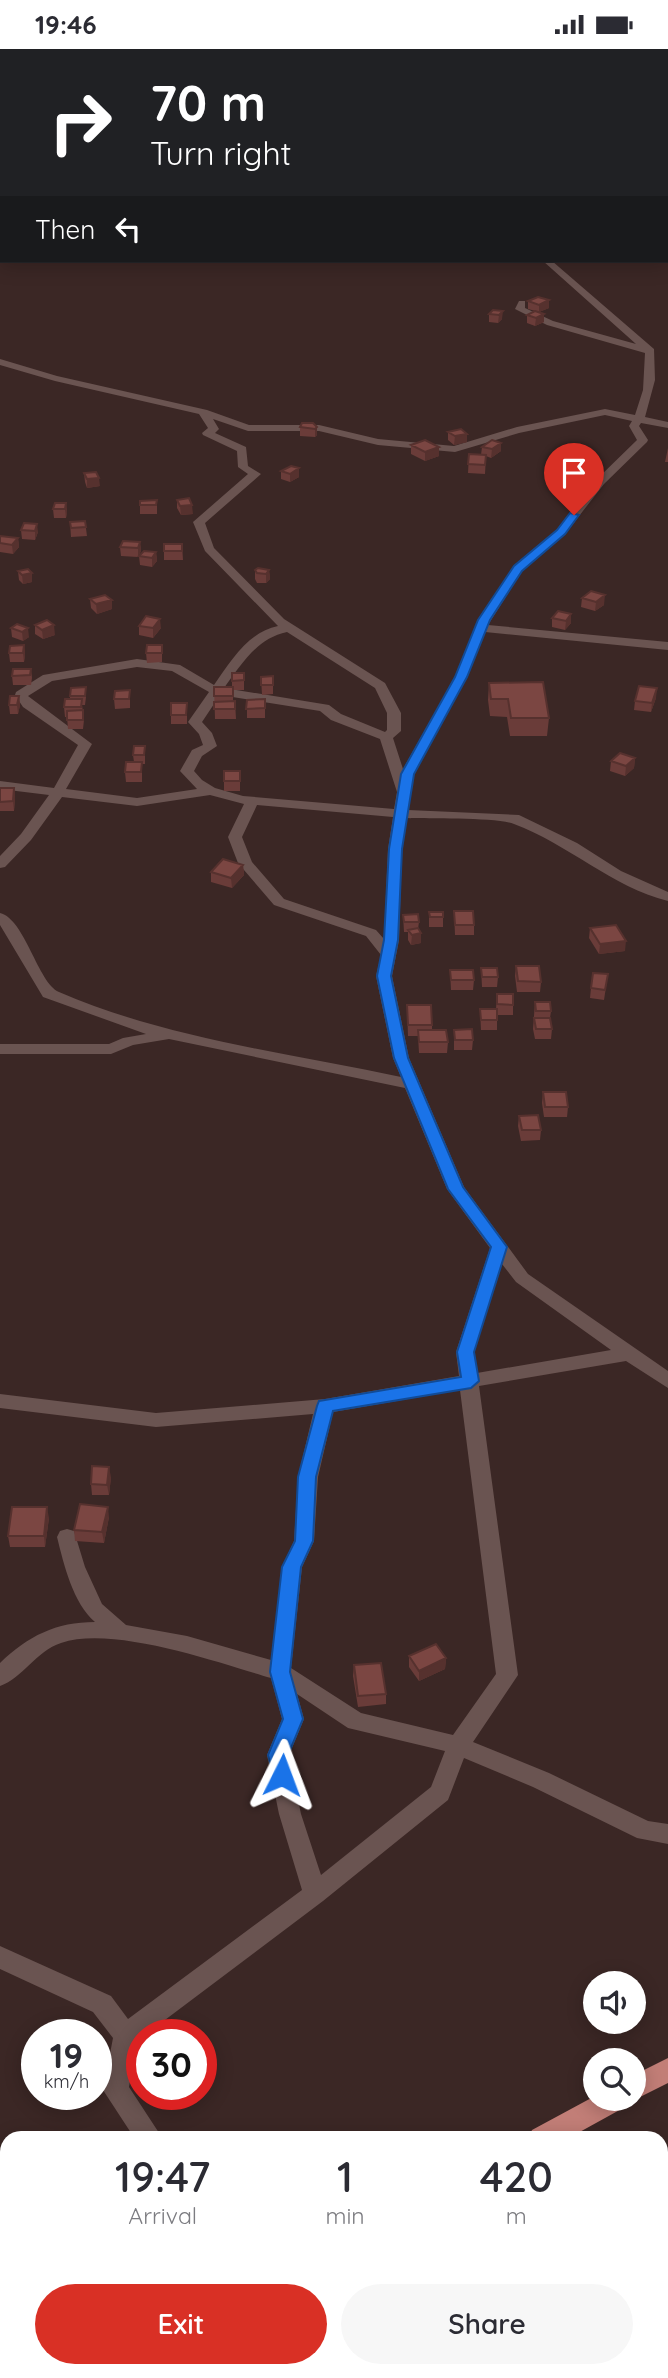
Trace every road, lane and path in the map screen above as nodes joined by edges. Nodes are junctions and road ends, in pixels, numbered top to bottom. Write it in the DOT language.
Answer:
graph roads {
  1 [pos="549,263"];
  2 [pos="522,303"];
  3 [pos="650,351"];
  4 [pos="0,362"];
  5 [pos="203,412"];
  6 [pos="641,418"];
  7 [pos="668,425"];
  8 [pos="289,628"];
  9 [pos="481,628"];
  10 [pos="668,646"];
  11 [pos="216,691"];
  12 [pos="386,737"];
  13 [pos="0,785"];
  14 [pos="210,791"];
  15 [pos="404,792"];
  16 [pos="58,793"];
  17 [pos="252,801"];
  18 [pos="400,814"];
  19 [pos="0,864"];
  20 [pos="668,897"];
  21 [pos="0,917"];
  22 [pos="388,954"];
  23 [pos="172,1035"];
  24 [pos="0,1049"];
  25 [pos="412,1084"];
  26 [pos="499,1247"];
  27 [pos="628,1354"];
  28 [pos="471,1381"];
  29 [pos="668,1381"];
  30 [pos="0,1401"];
  31 [pos="325,1406"];
  32 [pos="67,1537"];
  33 [pos="120,1632"];
  34 [pos="280,1672"];
  35 [pos="0,1677"];
  36 [pos="458,1746"];
  37 [pos="668,1834"];
  38 [pos="315,1894"];
  39 [pos="0,1957"];
  40 [pos="147,2019"];
  41 [pos="126,2035"];
  42 [pos="668,2070"];
  43 [pos="646,2082"];
  44 [pos="126,2104"];
  45 [pos="130,2110"];
  46 [pos="592,2111"];
  47 [pos="145,2131"];
  48 [pos="555,2131"];
  1 -- 3 [label="street"];
  2 -- 3 [label="street"];
  3 -- 6 [label="street"];
  4 -- 5 [label="street"];
  5 -- 6 [label="street"];
  5 -- 8 [label="street"];
  6 -- 7 [label="street"];
  6 -- 9 [label="street"];
  8 -- 11 [label="street"];
  8 -- 12 [label="street"];
  9 -- 10 [label="street"];
  9 -- 15 [label="street"];
  11 -- 12 [label="street"];
  11 -- 14 [label="street"];
  11 -- 16 [label="street"];
  12 -- 15 [label="street"];
  13 -- 16 [label="street"];
  14 -- 16 [label="street"];
  14 -- 17 [label="street"];
  15 -- 18 [label="street"];
  16 -- 19 [label="street"];
  17 -- 18 [label="street"];
  17 -- 22 [label="street"];
  18 -- 20 [label="street"];
  18 -- 22 [label="street"];
  21 -- 23 [label="street"];
  22 -- 25 [label="street"];
  23 -- 24 [label="street"];
  23 -- 25 [label="street"];
  25 -- 26 [label="street"];
  26 -- 27 [label="street"];
  26 -- 28 [label="street"];
  27 -- 28 [label="street"];
  27 -- 29 [label="street"];
  28 -- 31 [label="street"];
  28 -- 36 [label="street"];
  30 -- 31 [label="street"];
  31 -- 34 [label="street"];
  32 -- 33 [label="street"];
  33 -- 34 [label="street"];
  33 -- 35 [label="street"];
  34 -- 36 [label="street"];
  34 -- 38 [label="street"];
  36 -- 37 [label="street"];
  36 -- 38 [label="street"];
  38 -- 40 [label="street"];
  39 -- 41 [label="street"];
  41 -- 44 [label="street"];
  42 -- 43 [label="main road"];
  45 -- 47 [label="street"];
  46 -- 48 [label="main road"];
}
